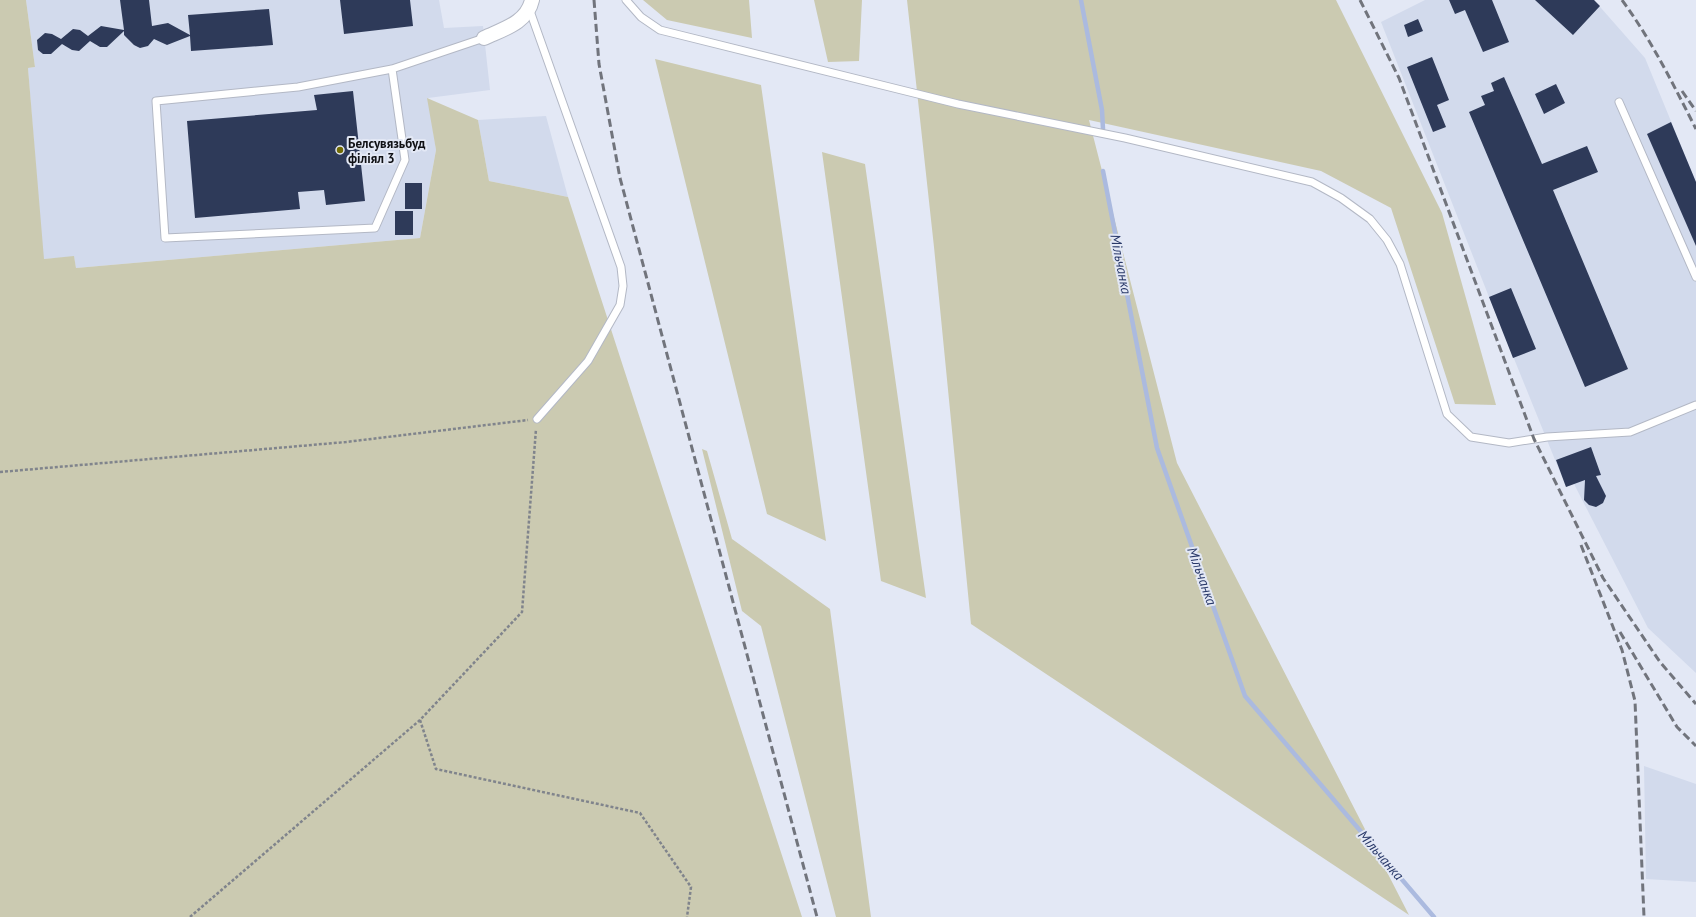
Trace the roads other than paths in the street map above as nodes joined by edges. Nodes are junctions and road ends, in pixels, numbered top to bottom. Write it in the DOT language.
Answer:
graph roads {
  1 [pos="626,0"];
  2 [pos="531,5"];
  3 [pos="484,38"];
  4 [pos="392,69"];
  5 [pos="1619,102"];
  6 [pos="1696,277"];
  7 [pos="1696,405"];
  8 [pos="537,419"];
  1 -- 7 [label="lane"];
  2 -- 3 [label="street"];
  2 -- 8 [label="lane"];
  3 -- 4 [label="lane"];
  4 -- 4 [label="lane"];
  5 -- 6 [label="lane"];
}
